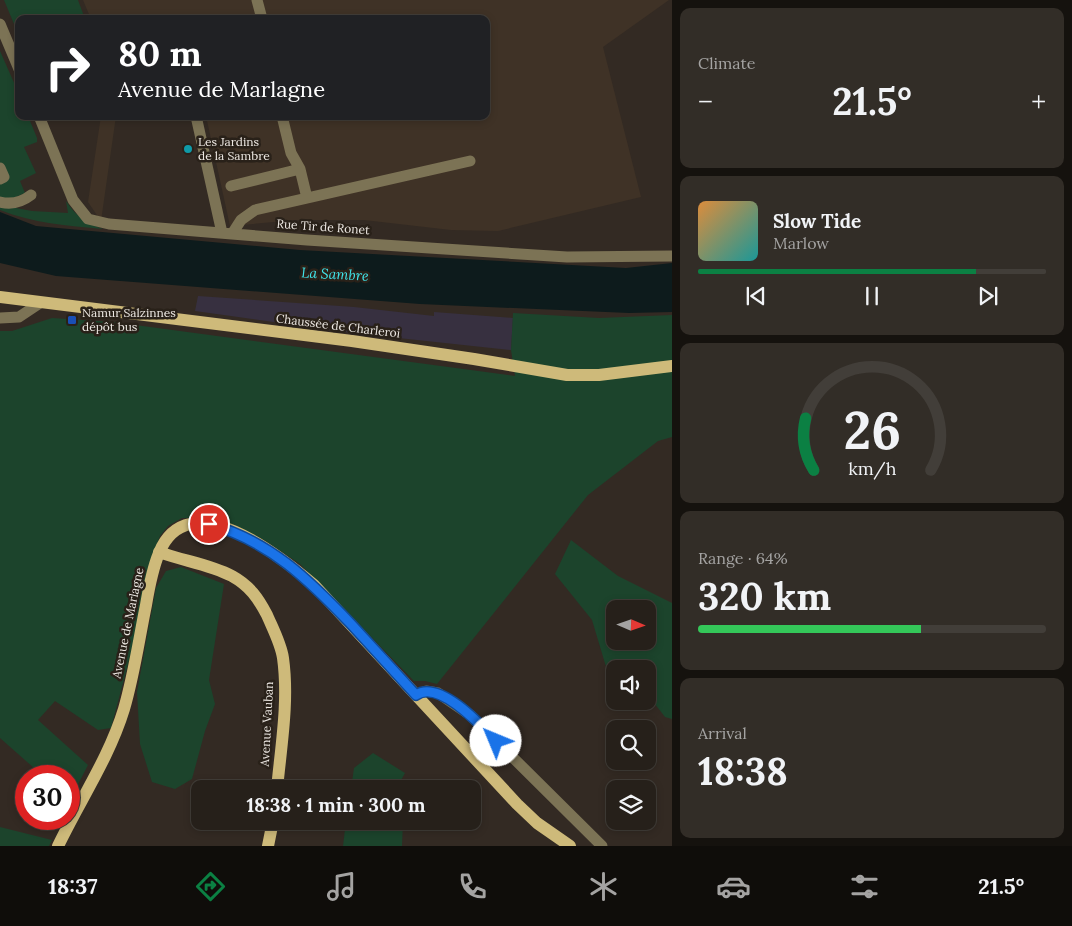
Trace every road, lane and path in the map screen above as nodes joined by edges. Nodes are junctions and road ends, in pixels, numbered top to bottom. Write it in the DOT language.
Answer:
graph roads {
  1 [pos="257,0"];
  2 [pos="261,15"];
  3 [pos="0,24"];
  4 [pos="15,60"];
  5 [pos="41,120"];
  6 [pos="197,120"];
  7 [pos="283,120"];
  8 [pos="470,161"];
  9 [pos="0,168"];
  10 [pos="300,169"];
  11 [pos="0,179"];
  12 [pos="231,186"];
  13 [pos="31,195"];
  14 [pos="308,198"];
  15 [pos="0,202"];
  16 [pos="227,233"];
  17 [pos="672,256"];
  18 [pos="0,297"];
  19 [pos="40,303"];
  20 [pos="0,318"];
  21 [pos="672,366"];
  22 [pos="159,552"];
  23 [pos="416,695"];
  24 [pos="278,780"];
  25 [pos="271,830"];
  26 [pos="58,846"];
  27 [pos="268,846"];
  28 [pos="570,846"];
  29 [pos="602,846"];
  1 -- 2 [label="street"];
  3 -- 4 [label="street"];
  5 -- 16 [label="street, Rue Tir de Ronet"];
  6 -- 16 [label="street"];
  7 -- 10 [label="street"];
  8 -- 14 [label="street"];
  9 -- 11 [label="street"];
  10 -- 12 [label="street"];
  10 -- 14 [label="street"];
  13 -- 15 [label="street"];
  14 -- 16 [label="street"];
  16 -- 17 [label="street, Rue Tir de Ronet"];
  18 -- 19 [label="main road, Chaussée de Charleroi"];
  19 -- 20 [label="street"];
  19 -- 21 [label="main road, Chaussée de Charleroi"];
  22 -- 23 [label="main road, Avenue de Marlagne"];
  22 -- 24 [label="main road, Avenue Vauban"];
  22 -- 26 [label="main road, Avenue de Marlagne"];
  23 -- 28 [label="main road, Avenue de Marlagne"];
  23 -- 29 [label="street"];
  25 -- 27 [label="main road"];
}
